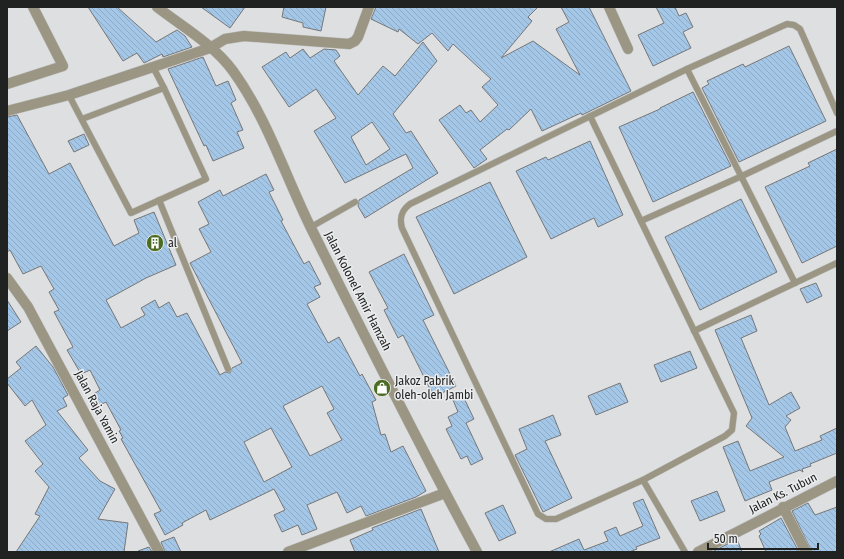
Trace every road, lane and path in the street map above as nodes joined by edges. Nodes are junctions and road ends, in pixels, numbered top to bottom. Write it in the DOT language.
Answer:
graph roads {
  1 [pos="33,7"];
  2 [pos="157,7"];
  3 [pos="369,7"];
  4 [pos="609,7"];
  5 [pos="210,48"];
  6 [pos="628,49"];
  7 [pos="153,67"];
  8 [pos="687,69"];
  9 [pos="7,84"];
  10 [pos="164,88"];
  11 [pos="69,95"];
  12 [pos="7,111"];
  13 [pos="837,113"];
  14 [pos="590,116"];
  15 [pos="82,119"];
  16 [pos="837,131"];
  17 [pos="742,176"];
  18 [pos="159,200"];
  19 [pos="355,202"];
  20 [pos="641,221"];
  21 [pos="311,227"];
  22 [pos="837,263"];
  23 [pos="7,278"];
  24 [pos="795,283"];
  25 [pos="694,331"];
  26 [pos="228,369"];
  27 [pos="643,480"];
  28 [pos="837,481"];
  29 [pos="445,493"];
  30 [pos="783,507"];
  31 [pos="159,552"];
  32 [pos="288,552"];
  33 [pos="477,552"];
  34 [pos="685,552"];
  35 [pos="698,552"];
  36 [pos="806,552"];
  1 -- 9 [label="street"];
  2 -- 5 [label="street, Jalan Kolonel Amir Hamzah"];
  3 -- 5 [label="street"];
  4 -- 6 [label="street"];
  5 -- 7 [label="street"];
  5 -- 21 [label="street, Jalan Kolonel Amir Hamzah"];
  7 -- 10 [label="lane"];
  7 -- 11 [label="street"];
  8 -- 13 [label="lane"];
  8 -- 14 [label="lane"];
  8 -- 17 [label="lane"];
  10 -- 15 [label="lane"];
  10 -- 18 [label="lane"];
  11 -- 12 [label="street"];
  11 -- 15 [label="lane"];
  14 -- 20 [label="lane"];
  14 -- 27 [label="lane"];
  15 -- 18 [label="lane"];
  16 -- 17 [label="lane"];
  17 -- 20 [label="lane"];
  17 -- 24 [label="lane"];
  18 -- 26 [label="lane"];
  19 -- 21 [label="lane"];
  20 -- 25 [label="lane"];
  21 -- 29 [label="street, Jalan Kolonel Amir Hamzah"];
  22 -- 24 [label="lane"];
  23 -- 31 [label="street, Jalan Raja Yamin"];
  24 -- 25 [label="lane"];
  25 -- 27 [label="lane"];
  27 -- 34 [label="lane"];
  28 -- 30 [label="street, Jalan Ks. Tubun"];
  29 -- 32 [label="street"];
  29 -- 33 [label="street, Jalan Kolonel Amir Hamzah"];
  30 -- 35 [label="street, Jalan Ks. Tubun"];
  30 -- 36 [label="street"];
}
